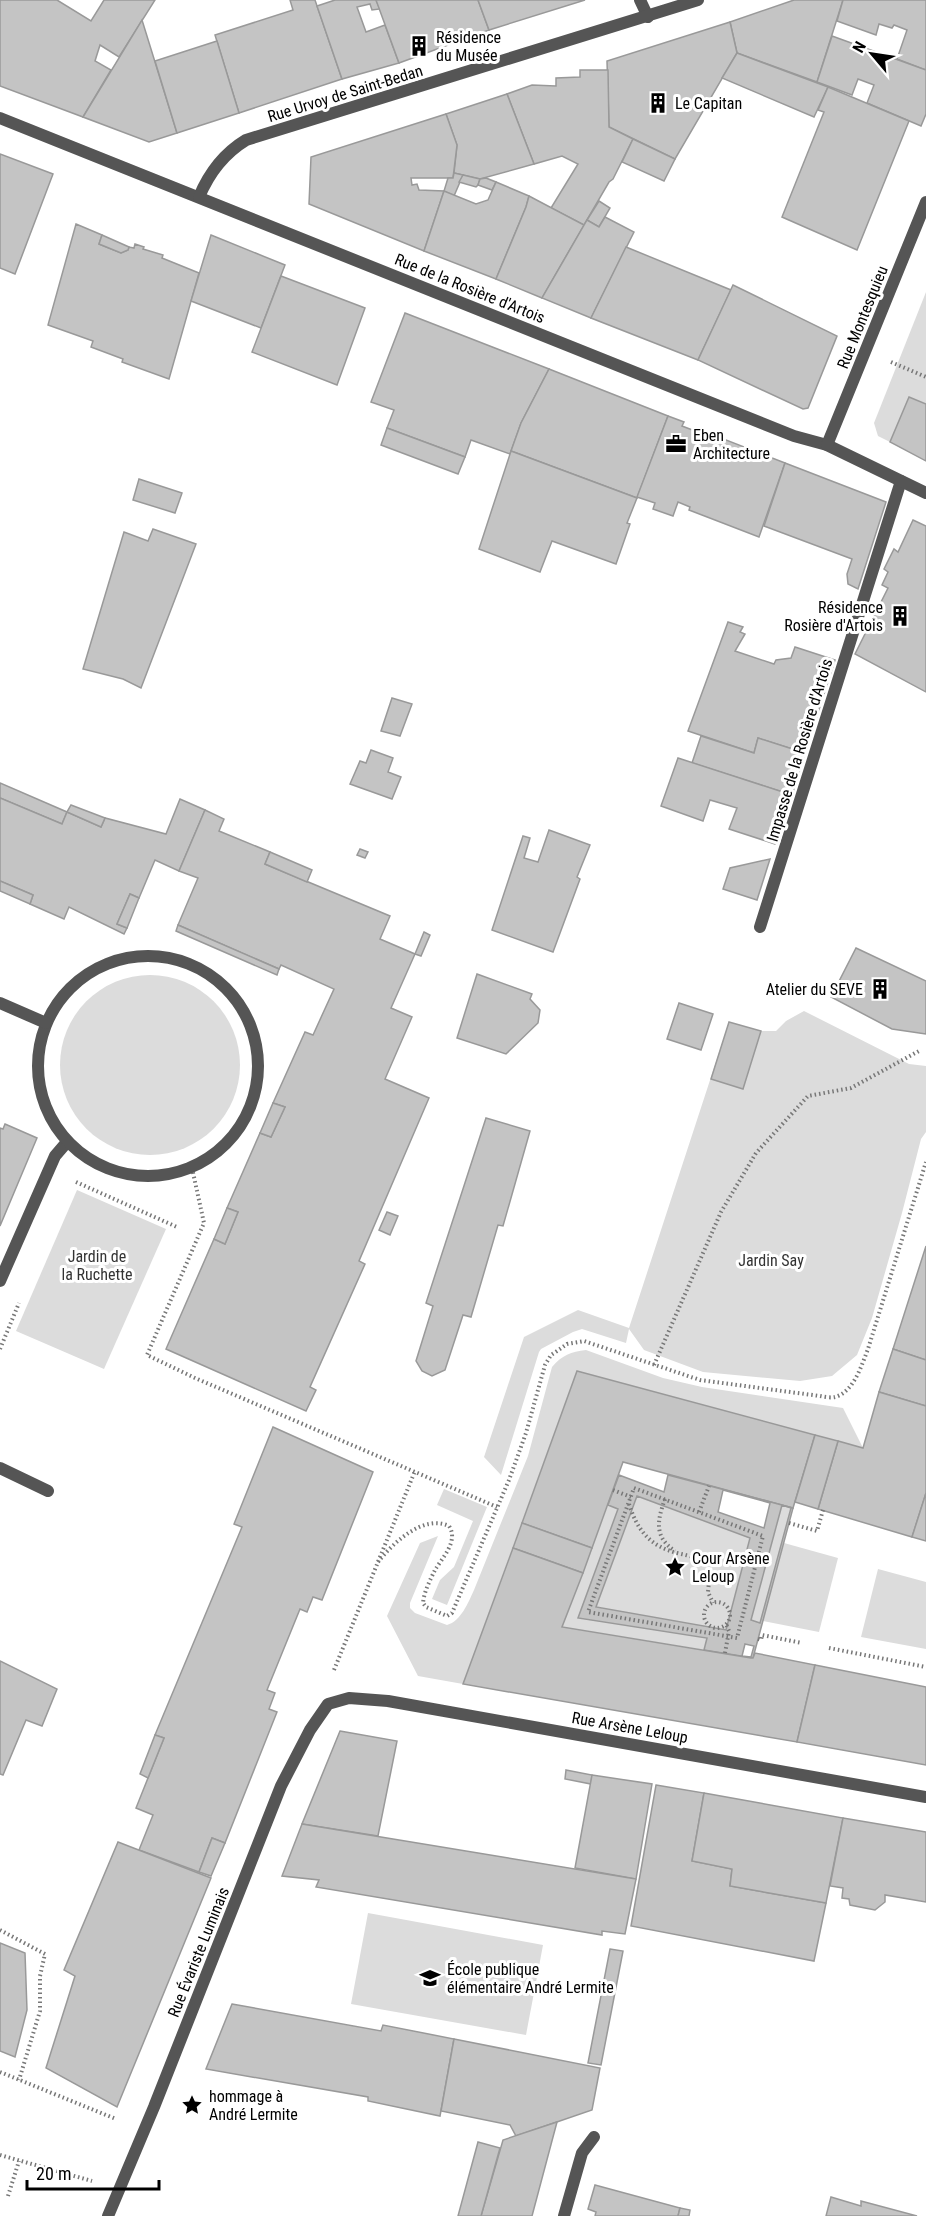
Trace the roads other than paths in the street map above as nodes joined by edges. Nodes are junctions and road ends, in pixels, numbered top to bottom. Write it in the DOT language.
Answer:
graph roads {
  1 [pos="640,0"];
  2 [pos="698,0"];
  3 [pos="648,17"];
  4 [pos="0,118"];
  5 [pos="199,197"];
  6 [pos="926,202"];
  7 [pos="827,445"];
  8 [pos="901,481"];
  9 [pos="926,493"];
  10 [pos="760,927"];
  11 [pos="0,1003"];
  12 [pos="46,1023"];
  13 [pos="67,1142"];
  14 [pos="0,1281"];
  15 [pos="0,1468"];
  16 [pos="48,1491"];
  17 [pos="328,1704"];
  18 [pos="926,1797"];
  19 [pos="594,2137"];
  20 [pos="108,2216"];
  21 [pos="564,2216"];
  1 -- 3 [label="street"];
  2 -- 3 [label="street, Rue Urvoy de Saint-Bedan"];
  3 -- 5 [label="street, Rue Urvoy de Saint-Bedan"];
  4 -- 5 [label="street, Rue de la Rosière d'Artois"];
  5 -- 7 [label="street, Rue de la Rosière d'Artois"];
  6 -- 7 [label="street, Rue Montesquieu"];
  7 -- 8 [label="street, Rue de la Rosière d'Artois"];
  8 -- 9 [label="street, Rue de la Rosière d'Artois"];
  8 -- 10 [label="street, Impasse de la Rosière d'Artois"];
  11 -- 12 [label="street"];
  12 -- 13 [label="street"];
  12 -- 13 [label="street"];
  13 -- 14 [label="street"];
  15 -- 16 [label="street"];
  17 -- 18 [label="street, Rue Arsène Leloup"];
  17 -- 20 [label="street, Rue Évariste Luminais"];
  19 -- 21 [label="street"];
}
